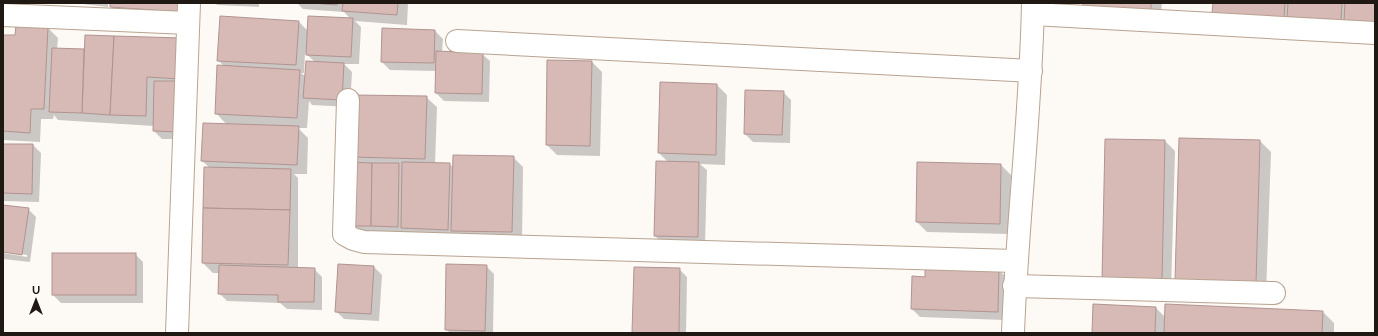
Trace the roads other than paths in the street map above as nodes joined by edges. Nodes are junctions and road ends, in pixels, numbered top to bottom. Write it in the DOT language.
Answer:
graph roads {
  1 [pos="3,3"];
  2 [pos="3,6"];
  3 [pos="1033,9"];
  4 [pos="188,13"];
  5 [pos="3,15"];
  6 [pos="1375,33"];
  7 [pos="457,41"];
  8 [pos="1031,71"];
  9 [pos="348,100"];
  10 [pos="1015,261"];
  11 [pos="1014,286"];
  12 [pos="1274,293"];
  13 [pos="177,333"];
  14 [pos="1012,333"];
  1 -- 2 [label="street"];
  3 -- 6 [label="street"];
  3 -- 8 [label="street"];
  4 -- 5 [label="street"];
  4 -- 13 [label="street"];
  7 -- 8 [label="street"];
  8 -- 10 [label="street"];
  9 -- 10 [label="street"];
  10 -- 11 [label="street"];
  11 -- 12 [label="street"];
  11 -- 14 [label="street"];
}
